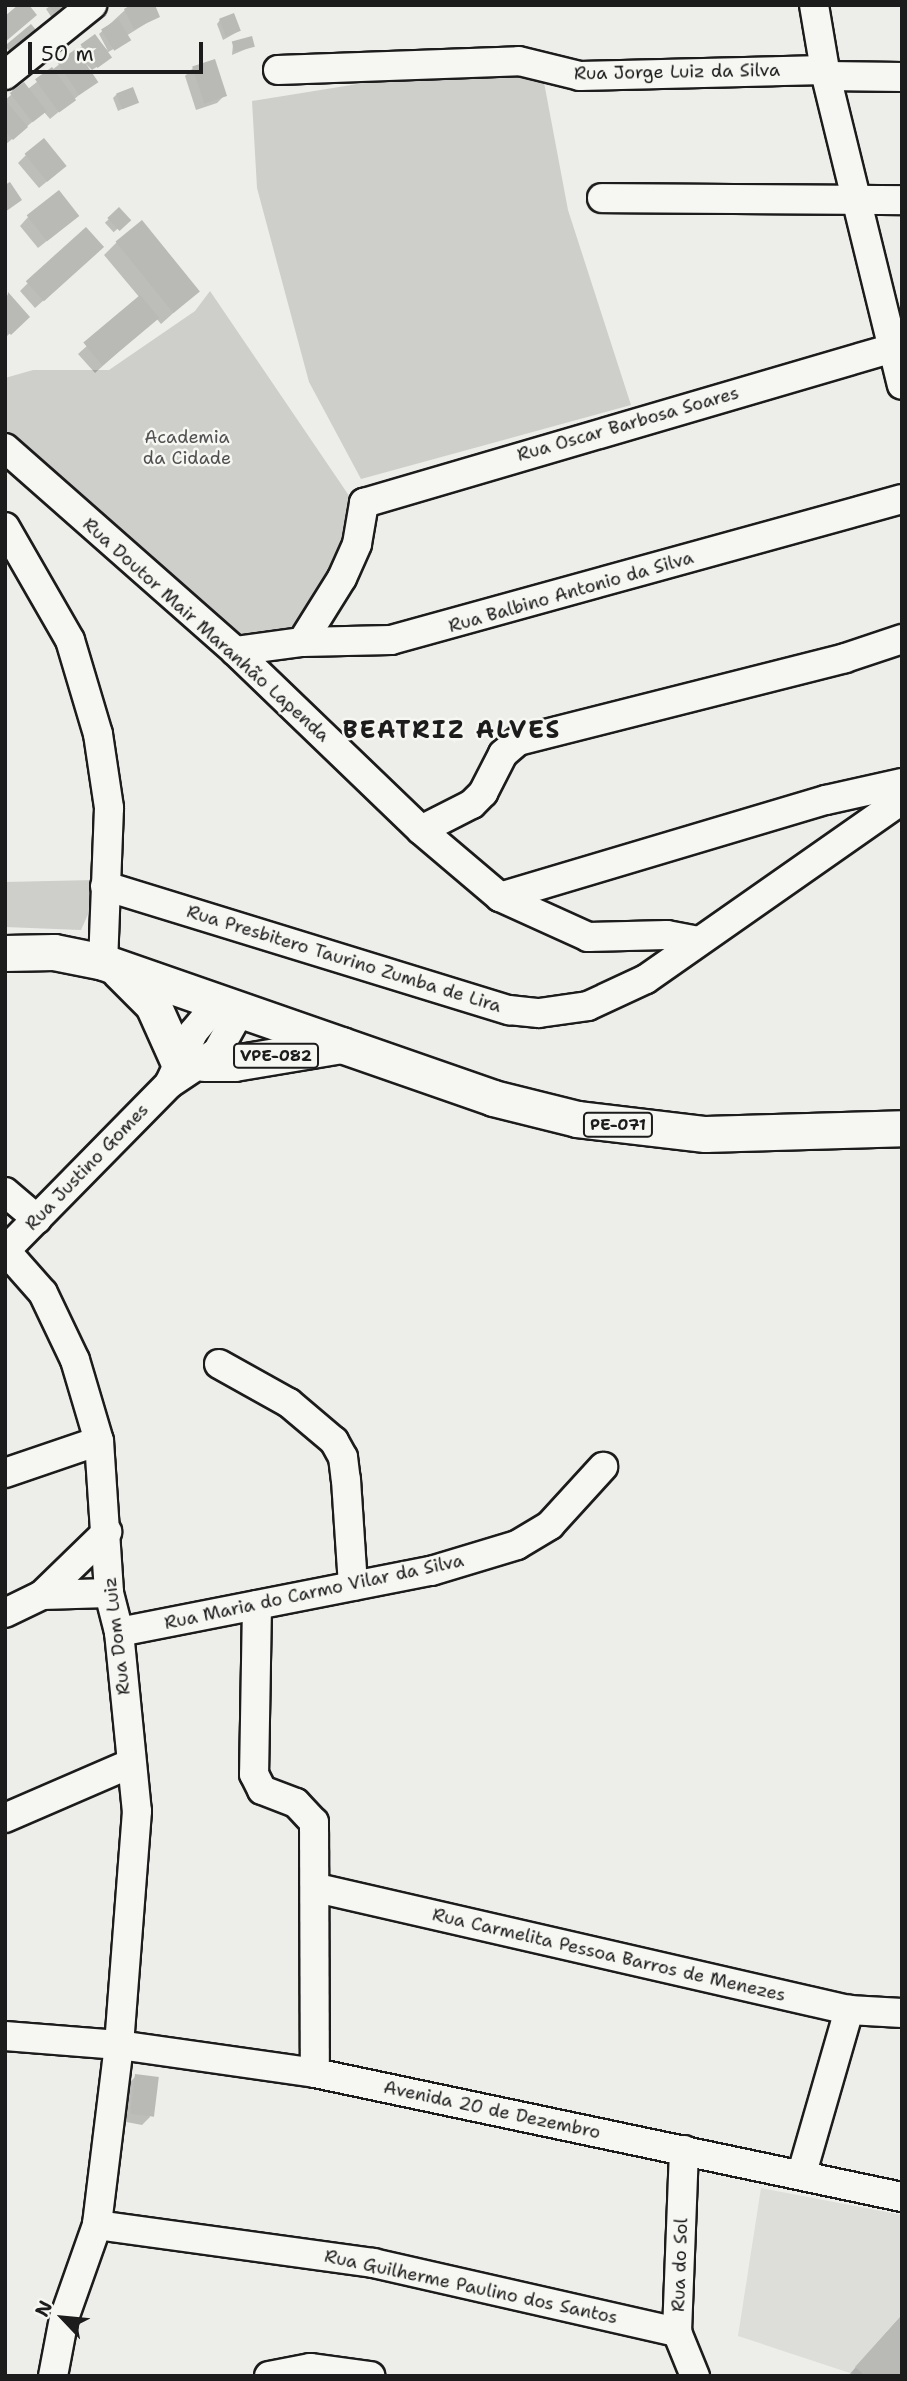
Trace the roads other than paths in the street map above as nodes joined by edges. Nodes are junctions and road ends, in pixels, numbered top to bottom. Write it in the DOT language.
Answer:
graph roads {
  1 [pos="92,5"];
  2 [pos="814,5"];
  3 [pos="278,70"];
  4 [pos="6,71"];
  5 [pos="826,73"];
  6 [pos="902,77"];
  7 [pos="602,198"];
  8 [pos="858,200"];
  9 [pos="902,200"];
  10 [pos="895,335"];
  11 [pos="902,385"];
  12 [pos="5,448"];
  13 [pos="902,499"];
  14 [pos="5,527"];
  15 [pos="902,639"];
  16 [pos="302,642"];
  17 [pos="235,651"];
  18 [pos="902,783"];
  19 [pos="902,800"];
  20 [pos="421,830"];
  21 [pos="105,886"];
  22 [pos="500,897"];
  23 [pos="698,941"];
  24 [pos="5,953"];
  25 [pos="109,964"];
  26 [pos="226,1006"];
  27 [pos="347,1044"];
  28 [pos="184,1070"];
  29 [pos="902,1128"];
  30 [pos="5,1192"];
  31 [pos="37,1219"];
  32 [pos="5,1251"];
  33 [pos="219,1364"];
  34 [pos="99,1441"];
  35 [pos="603,1467"];
  36 [pos="5,1473"];
  37 [pos="107,1532"];
  38 [pos="353,1587"];
  39 [pos="109,1593"];
  40 [pos="42,1595"];
  41 [pos="257,1605"];
  42 [pos="5,1613"];
  43 [pos="118,1632"];
  44 [pos="130,1764"];
  45 [pos="5,1818"];
  46 [pos="317,1888"];
  47 [pos="849,2010"];
  48 [pos="902,2013"];
  49 [pos="5,2036"];
  50 [pos="119,2045"];
  51 [pos="315,2073"];
  52 [pos="684,2150"];
  53 [pos="802,2174"];
  54 [pos="863,2187"];
  55 [pos="902,2188"];
  56 [pos="902,2197"];
  57 [pos="97,2225"];
  58 [pos="677,2332"];
  59 [pos="53,2376"];
  60 [pos="270,2376"];
  61 [pos="370,2376"];
  62 [pos="695,2376"];
  1 -- 4 [label="street"];
  2 -- 5 [label="street"];
  3 -- 5 [label="street, Rua Jorge Luiz da Silva"];
  5 -- 6 [label="street, Rua Jorge Luiz da Silva"];
  5 -- 8 [label="street"];
  7 -- 8 [label="street"];
  8 -- 9 [label="street"];
  8 -- 10 [label="street"];
  10 -- 11 [label="street"];
  10 -- 16 [label="street, Rua Oscar Barbosa Soares"];
  12 -- 17 [label="street, Rua Doutor Mair Maranhão Lapenda"];
  13 -- 16 [label="street, Rua Balbino Antonio da Silva"];
  14 -- 21 [label="street"];
  15 -- 20 [label="street"];
  16 -- 17 [label="street, Rua Balbino Antonio da Silva"];
  17 -- 20 [label="street, Rua Doutor Mair Maranhão Lapenda"];
  18 -- 22 [label="street"];
  19 -- 23 [label="street, Rua Presbitero Taurino Zumba de Lira"];
  20 -- 22 [label="street, Rua Doutor Mair Maranhão Lapenda"];
  21 -- 23 [label="street, Rua Presbitero Taurino Zumba de Lira"];
  21 -- 25 [label="street"];
  22 -- 23 [label="street, Rua Doutor Mair Maranhão Lapenda"];
  24 -- 25 [label="main road, PE-071"];
  25 -- 26 [label="main road, PE-071"];
  25 -- 28 [label="main road"];
  26 -- 27 [label="main road, PE-071"];
  26 -- 28 [label="street, Rua Justino Gomes / VPE-082"];
  27 -- 28 [label="main road, VPE-082"];
  27 -- 29 [label="main road, PE-071"];
  28 -- 31 [label="street, Rua Justino Gomes / VPE-082"];
  30 -- 31 [label="street"];
  31 -- 32 [label="street, Rua Justino Gomes / VPE-082"];
  32 -- 34 [label="street, Rua Dom Luiz"];
  33 -- 38 [label="street"];
  34 -- 36 [label="street"];
  34 -- 37 [label="street, Rua Dom Luiz"];
  35 -- 38 [label="street, Rua Maria do Carmo Vilar da Silva"];
  37 -- 39 [label="street, Rua Dom Luiz"];
  37 -- 40 [label="street"];
  38 -- 41 [label="street, Rua Maria do Carmo Vilar da Silva"];
  39 -- 40 [label="street"];
  39 -- 43 [label="street, Rua Dom Luiz"];
  40 -- 42 [label="street"];
  41 -- 43 [label="street, Rua Maria do Carmo Vilar da Silva"];
  41 -- 46 [label="street"];
  43 -- 44 [label="street, Rua Dom Luiz"];
  44 -- 45 [label="street"];
  44 -- 50 [label="street, Rua Dom Luiz"];
  46 -- 47 [label="street, Rua Carmelita Pessoa Barros de Menezes"];
  46 -- 51 [label="street"];
  47 -- 48 [label="street, Rua Carmelita Pessoa Barros de Menezes"];
  47 -- 53 [label="street"];
  49 -- 50 [label="street, Avenida 20 de Dezembro"];
  50 -- 51 [label="street, Avenida 20 de Dezembro"];
  50 -- 57 [label="street, Rua Dom Luiz"];
  51 -- 52 [label="street, Avenida 20 de Dezembro"];
  52 -- 53 [label="street, Avenida 20 de Dezembro"];
  52 -- 58 [label="street, Rua do Sol"];
  53 -- 54 [label="street, Avenida 20 de Dezembro"];
  54 -- 55 [label="street"];
  54 -- 56 [label="street"];
  57 -- 58 [label="street, Rua Guilherme Paulino dos Santos"];
  57 -- 59 [label="street, Rua Dom Luiz"];
  58 -- 62 [label="street, Rua do Sol"];
  60 -- 61 [label="street"];
}
